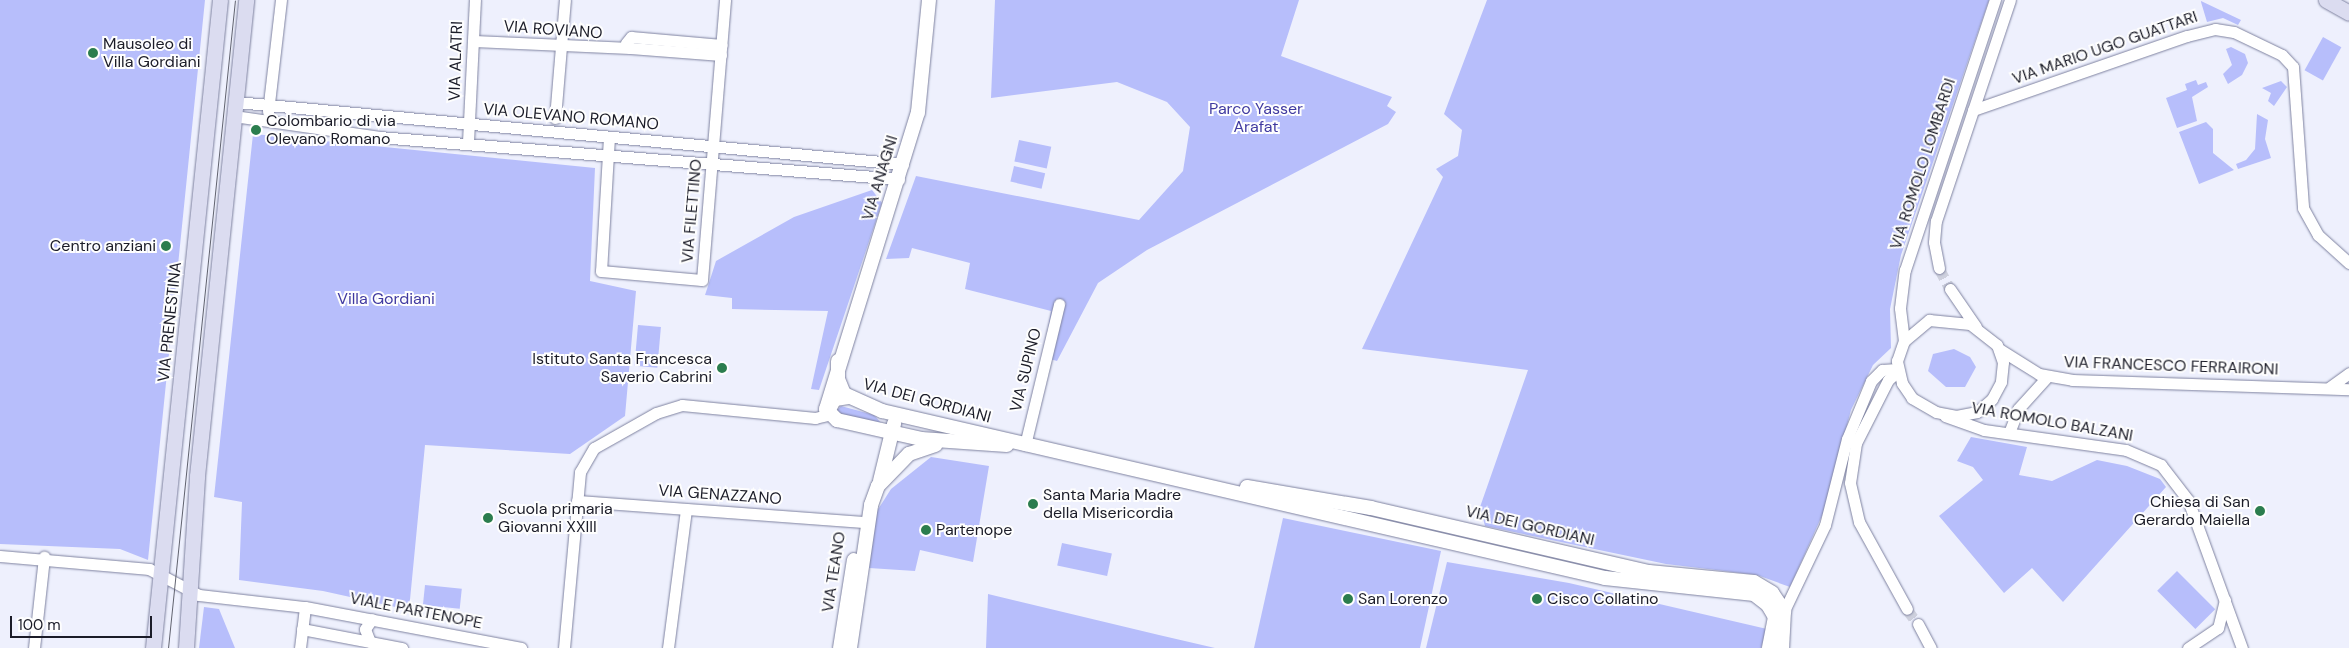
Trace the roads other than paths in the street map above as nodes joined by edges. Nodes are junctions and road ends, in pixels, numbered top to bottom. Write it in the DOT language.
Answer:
graph roads {
  1 [pos="220,0"];
  2 [pos="246,0"];
  3 [pos="281,0"];
  4 [pos="475,0"];
  5 [pos="565,0"];
  6 [pos="725,0"];
  7 [pos="929,0"];
  8 [pos="1995,0"];
  9 [pos="2010,0"];
  10 [pos="2326,0"];
  11 [pos="2349,14"];
  12 [pos="474,41"];
  13 [pos="561,47"];
  14 [pos="721,50"];
  15 [pos="271,106"];
  16 [pos="235,109"];
  17 [pos="300,110"];
  18 [pos="1973,110"];
  19 [pos="555,118"];
  20 [pos="259,120"];
  21 [pos="469,124"];
  22 [pos="301,127"];
  23 [pos="609,137"];
  24 [pos="468,142"];
  25 [pos="714,146"];
  26 [pos="608,155"];
  27 [pos="713,164"];
  28 [pos="903,164"];
  29 [pos="898,179"];
  30 [pos="2349,263"];
  31 [pos="1942,267"];
  32 [pos="1952,288"];
  33 [pos="1059,304"];
  34 [pos="1976,327"];
  35 [pos="1904,341"];
  36 [pos="1999,349"];
  37 [pos="838,361"];
  38 [pos="1897,371"];
  39 [pos="2349,372"];
  40 [pos="2046,377"];
  41 [pos="2330,387"];
  42 [pos="2349,389"];
  43 [pos="848,398"];
  44 [pos="882,411"];
  45 [pos="828,414"];
  46 [pos="1945,416"];
  47 [pos="869,427"];
  48 [pos="893,433"];
  49 [pos="2009,433"];
  50 [pos="949,444"];
  51 [pos="1025,445"];
  52 [pos="885,464"];
  53 [pos="878,486"];
  54 [pos="1220,486"];
  55 [pos="577,501"];
  56 [pos="871,505"];
  57 [pos="686,509"];
  58 [pos="860,522"];
  59 [pos="0,556"];
  60 [pos="44,557"];
  61 [pos="161,571"];
  62 [pos="191,592"];
  63 [pos="2226,596"];
  64 [pos="305,607"];
  65 [pos="1907,609"];
  66 [pos="1784,611"];
  67 [pos="372,619"];
  68 [pos="1918,624"];
  69 [pos="302,629"];
  70 [pos="370,642"];
  71 [pos="845,645"];
  72 [pos="34,648"];
  73 [pos="153,648"];
  74 [pos="186,648"];
  75 [pos="300,648"];
  76 [pos="398,648"];
  77 [pos="521,648"];
  78 [pos="564,648"];
  79 [pos="668,648"];
  80 [pos="1769,648"];
  81 [pos="1782,648"];
  82 [pos="1930,648"];
  83 [pos="2188,648"];
  84 [pos="2242,648"];
  1 -- 61 [label="main road, VIA PRENESTINA"];
  2 -- 16 [label="main road"];
  3 -- 15 [label="street"];
  4 -- 12 [label="street, VIA ALATRI"];
  5 -- 13 [label="street"];
  6 -- 14 [label="street, VIA FILETTINO"];
  7 -- 28 [label="street, VIA ANAGNI"];
  8 -- 35 [label="street, VIA ROMOLO LOMBARDI"];
  9 -- 18 [label="street, VIA ROMOLO LOMBARDI"];
  10 -- 11 [label="main road"];
  12 -- 13 [label="street, VIA ROVIANO"];
  12 -- 21 [label="street, VIA ALATRI"];
  13 -- 14 [label="street, VIA ROVIANO"];
  13 -- 19 [label="street"];
  14 -- 25 [label="street, VIA FILETTINO"];
  15 -- 16 [label="street, VIA OLEVANO ROMANO"];
  15 -- 17 [label="street, VIA OLEVANO ROMANO"];
  15 -- 20 [label="street"];
  16 -- 20 [label="street"];
  16 -- 62 [label="main road"];
  17 -- 21 [label="street, VIA OLEVANO ROMANO"];
  17 -- 22 [label="street"];
  18 -- 30 [label="street, VIA MARIO UGO GUATTARI"];
  18 -- 31 [label="street, VIA ROMOLO LOMBARDI"];
  20 -- 22 [label="street"];
  21 -- 23 [label="street, VIA OLEVANO ROMANO"];
  21 -- 24 [label="street"];
  22 -- 24 [label="street"];
  23 -- 25 [label="street, VIA OLEVANO ROMANO"];
  23 -- 26 [label="street"];
  24 -- 26 [label="street"];
  25 -- 27 [label="street, VIA FILETTINO"];
  25 -- 28 [label="street, VIA OLEVANO ROMANO"];
  26 -- 27 [label="street"];
  26 -- 27 [label="street, VIA FILETTINO"];
  27 -- 29 [label="street"];
  28 -- 29 [label="street, VIA ANAGNI"];
  29 -- 37 [label="street, VIA ANAGNI"];
  32 -- 34 [label="street"];
  33 -- 51 [label="street, VIA SUPINO"];
  34 -- 35 [label="street"];
  34 -- 36 [label="street"];
  35 -- 38 [label="street"];
  36 -- 40 [label="street, VIA FRANCESCO FERRAIRONI"];
  36 -- 46 [label="street"];
  37 -- 43 [label="street, VIA ANAGNI"];
  37 -- 45 [label="street, VIA ANAGNI"];
  38 -- 46 [label="street"];
  38 -- 65 [label="street"];
  38 -- 66 [label="street"];
  39 -- 41 [label="street"];
  40 -- 41 [label="street, VIA FRANCESCO FERRAIRONI"];
  40 -- 49 [label="street"];
  41 -- 42 [label="street, VIA FRANCESCO FERRAIRONI"];
  43 -- 44 [label="street, VIA DEI GORDIANI"];
  43 -- 45 [label="street, VIA DEI GORDIANI"];
  44 -- 48 [label="street"];
  44 -- 51 [label="street, VIA DEI GORDIANI"];
  45 -- 47 [label="street, VIA DEI GORDIANI"];
  45 -- 55 [label="street, VIA DEI GORDIANI"];
  46 -- 49 [label="street, VIA ROMOLO BALZANI"];
  47 -- 48 [label="street, VIA DEI GORDIANI"];
  47 -- 52 [label="street"];
  48 -- 50 [label="street, VIA DEI GORDIANI"];
  48 -- 52 [label="street"];
  49 -- 63 [label="street, VIA ROMOLO BALZANI"];
  50 -- 51 [label="street, VIA DEI GORDIANI"];
  50 -- 53 [label="street, VIA TEANO"];
  51 -- 54 [label="street, VIA DEI GORDIANI"];
  52 -- 53 [label="street"];
  53 -- 56 [label="street, VIA TEANO"];
  54 -- 66 [label="street, VIA DEI GORDIANI"];
  54 -- 80 [label="street, VIA DEI GORDIANI"];
  55 -- 57 [label="street, VIA GENAZZANO"];
  55 -- 78 [label="street, VIA DEI GORDIANI"];
  56 -- 58 [label="street, VIA TEANO"];
  56 -- 71 [label="street, VIA TEANO"];
  57 -- 58 [label="street, VIA GENAZZANO"];
  57 -- 79 [label="street"];
  58 -- 71 [label="street, VIA TEANO"];
  59 -- 60 [label="street"];
  60 -- 61 [label="street"];
  60 -- 72 [label="street"];
  61 -- 62 [label="street"];
  61 -- 73 [label="main road, VIA PRENESTINA"];
  62 -- 64 [label="street, VIALE PARTENOPE"];
  62 -- 74 [label="main road"];
  63 -- 83 [label="street"];
  63 -- 84 [label="street, VIA ROMOLO BALZANI"];
  64 -- 67 [label="street, VIALE PARTENOPE"];
  64 -- 69 [label="street"];
  66 -- 81 [label="street"];
  67 -- 70 [label="street"];
  67 -- 77 [label="street, VIALE PARTENOPE"];
  68 -- 82 [label="street"];
  69 -- 70 [label="street"];
  69 -- 75 [label="street"];
  70 -- 76 [label="street"];
}
